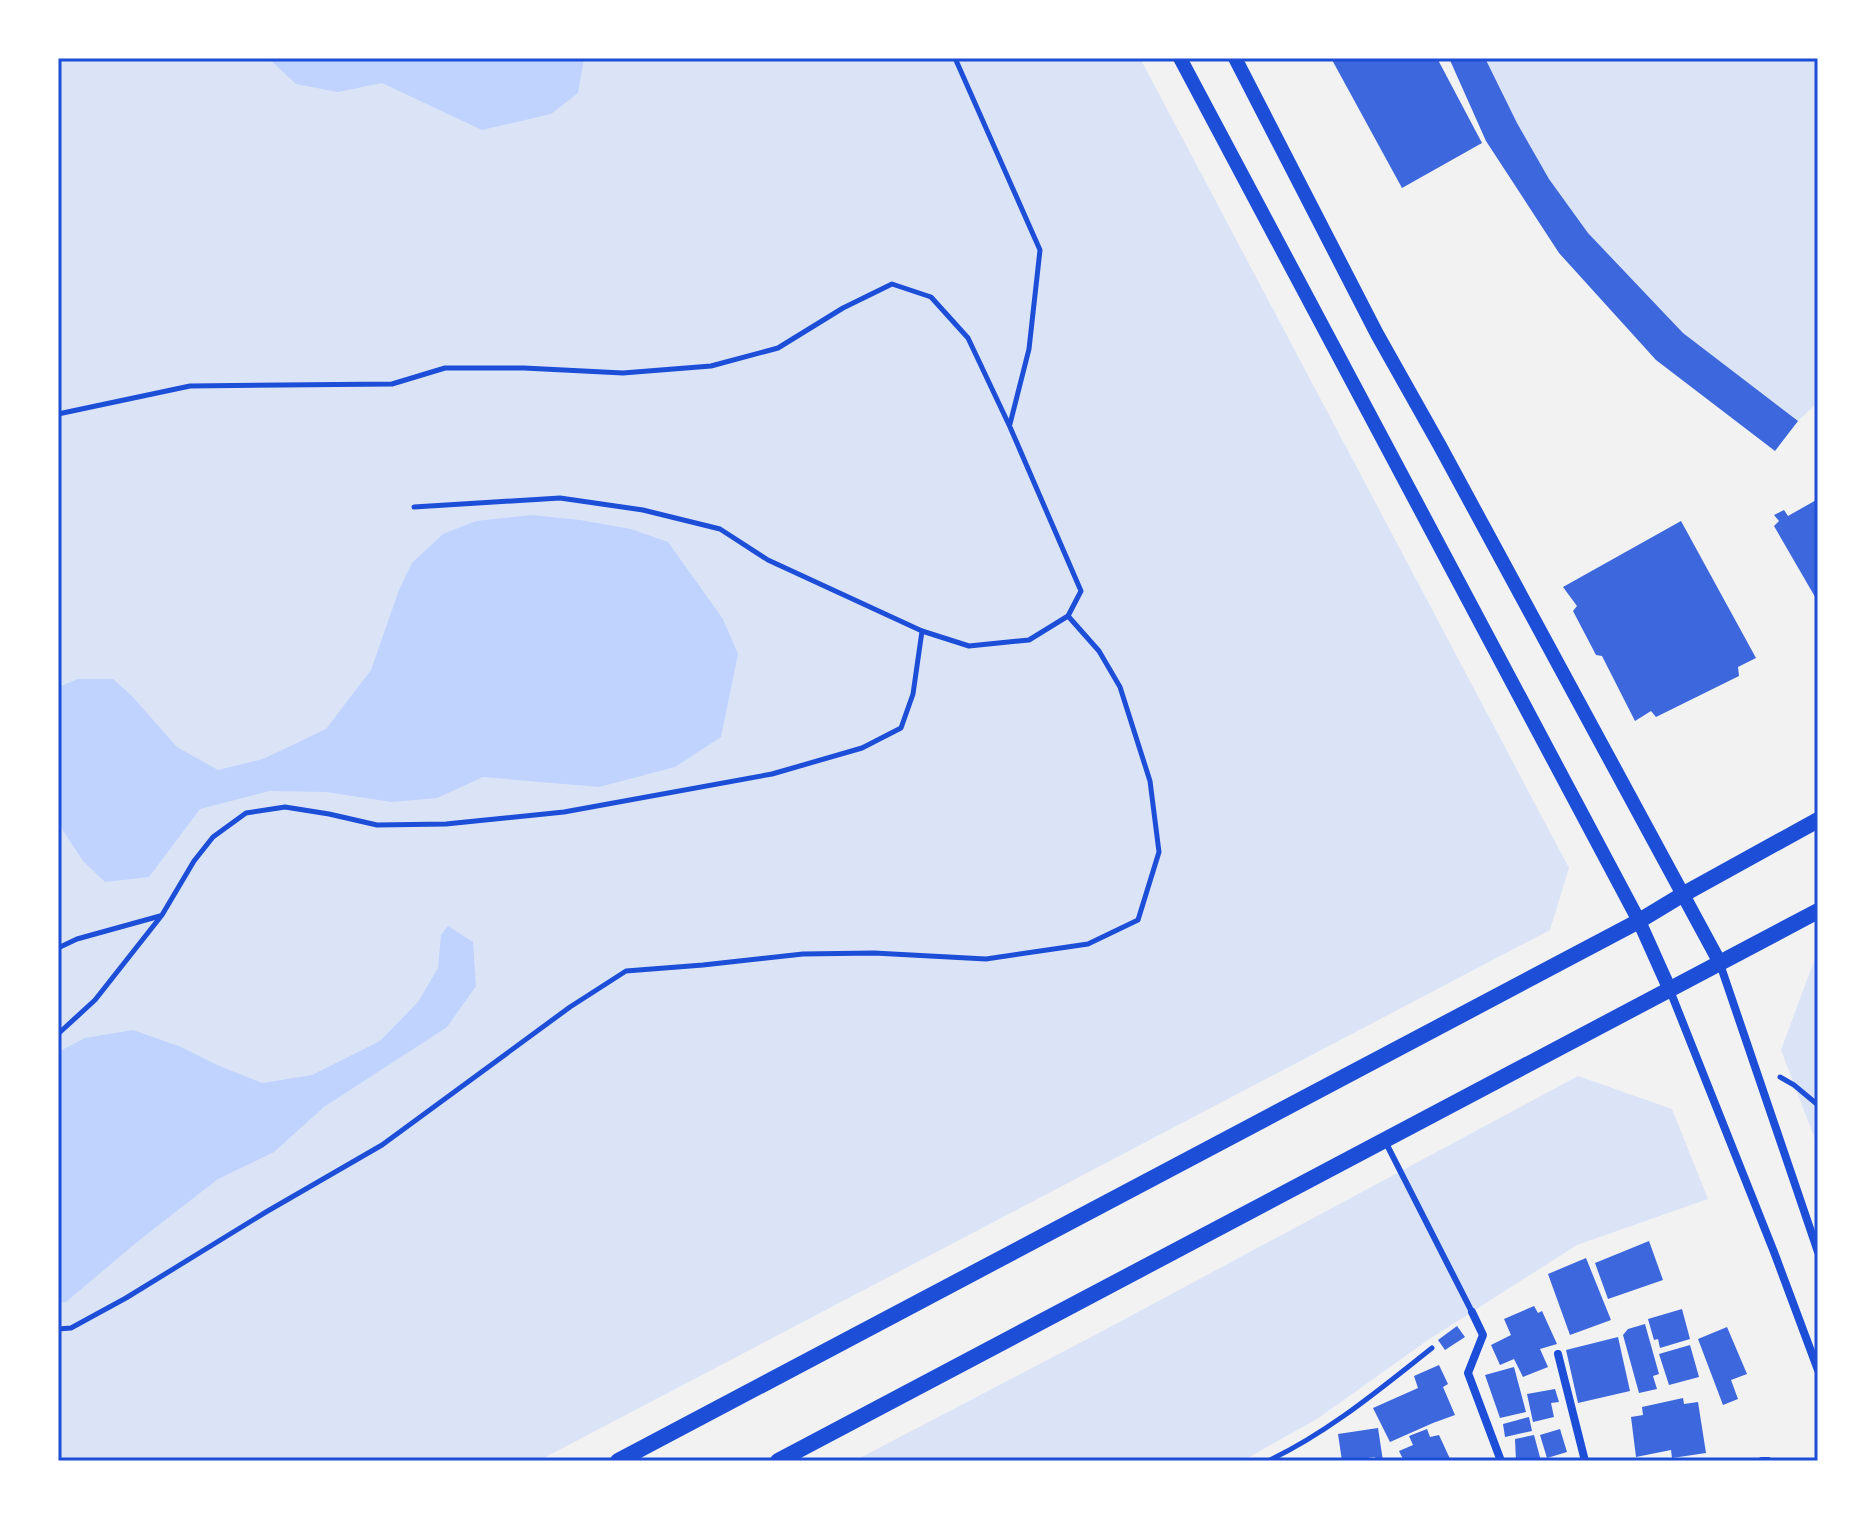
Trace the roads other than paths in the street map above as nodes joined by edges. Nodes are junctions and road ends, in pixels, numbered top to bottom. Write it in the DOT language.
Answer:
graph roads {
  1 [pos="1180,58"];
  2 [pos="1235,58"];
  3 [pos="1818,820"];
  4 [pos="1682,895"];
  5 [pos="1818,911"];
  6 [pos="1639,921"];
  7 [pos="1720,963"];
  8 [pos="1669,988"];
  9 [pos="1385,1140"];
  10 [pos="1818,1252"];
  11 [pos="1472,1312"];
  12 [pos="1558,1354"];
  13 [pos="1818,1370"];
  14 [pos="618,1461"];
  15 [pos="778,1461"];
  16 [pos="1501,1461"];
  17 [pos="1585,1461"];
  1 -- 6 [label="street"];
  2 -- 4 [label="street"];
  3 -- 4 [label="main road"];
  4 -- 6 [label="main road"];
  4 -- 7 [label="street"];
  5 -- 7 [label="main road"];
  6 -- 8 [label="street"];
  6 -- 14 [label="main road"];
  7 -- 8 [label="main road"];
  7 -- 10 [label="street"];
  8 -- 9 [label="main road"];
  8 -- 13 [label="street"];
  9 -- 11 [label="lane"];
  9 -- 15 [label="main road"];
  11 -- 16 [label="street"];
  12 -- 17 [label="street"];
}
